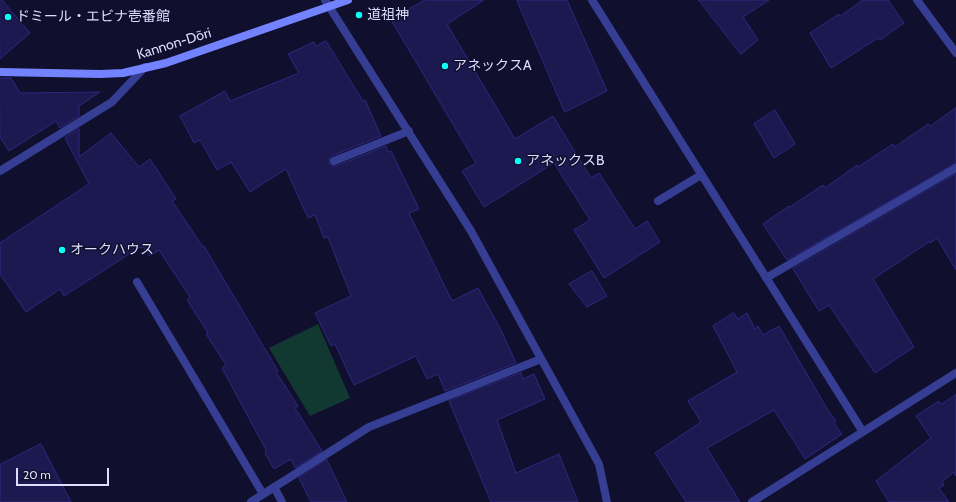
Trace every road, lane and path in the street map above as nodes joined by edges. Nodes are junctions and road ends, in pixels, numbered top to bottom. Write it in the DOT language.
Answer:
graph roads {
  1 [pos="348,0"];
  2 [pos="592,0"];
  3 [pos="917,0"];
  4 [pos="328,3"];
  5 [pos="956,53"];
  6 [pos="145,68"];
  7 [pos="0,72"];
  8 [pos="409,131"];
  9 [pos="334,160"];
  10 [pos="956,168"];
  11 [pos="0,171"];
  12 [pos="701,174"];
  13 [pos="658,201"];
  14 [pos="766,278"];
  15 [pos="137,282"];
  16 [pos="541,359"];
  17 [pos="956,373"];
  18 [pos="863,432"];
  19 [pos="274,487"];
  20 [pos="263,494"];
  21 [pos="251,502"];
  22 [pos="282,502"];
  23 [pos="607,502"];
  24 [pos="752,502"];
  1 -- 4 [label="main road, Kannon-Dōri"];
  2 -- 12 [label="street"];
  3 -- 5 [label="street"];
  4 -- 6 [label="main road, Kannon-Dōri"];
  4 -- 8 [label="street"];
  6 -- 7 [label="main road, Kannon-Dōri"];
  6 -- 11 [label="street"];
  8 -- 9 [label="street"];
  8 -- 16 [label="street"];
  10 -- 14 [label="street"];
  12 -- 13 [label="street"];
  12 -- 14 [label="street"];
  14 -- 18 [label="street"];
  15 -- 20 [label="street"];
  16 -- 19 [label="street"];
  16 -- 23 [label="street"];
  17 -- 18 [label="street"];
  18 -- 24 [label="street"];
  19 -- 20 [label="street"];
  19 -- 22 [label="street"];
  20 -- 21 [label="street"];
}
